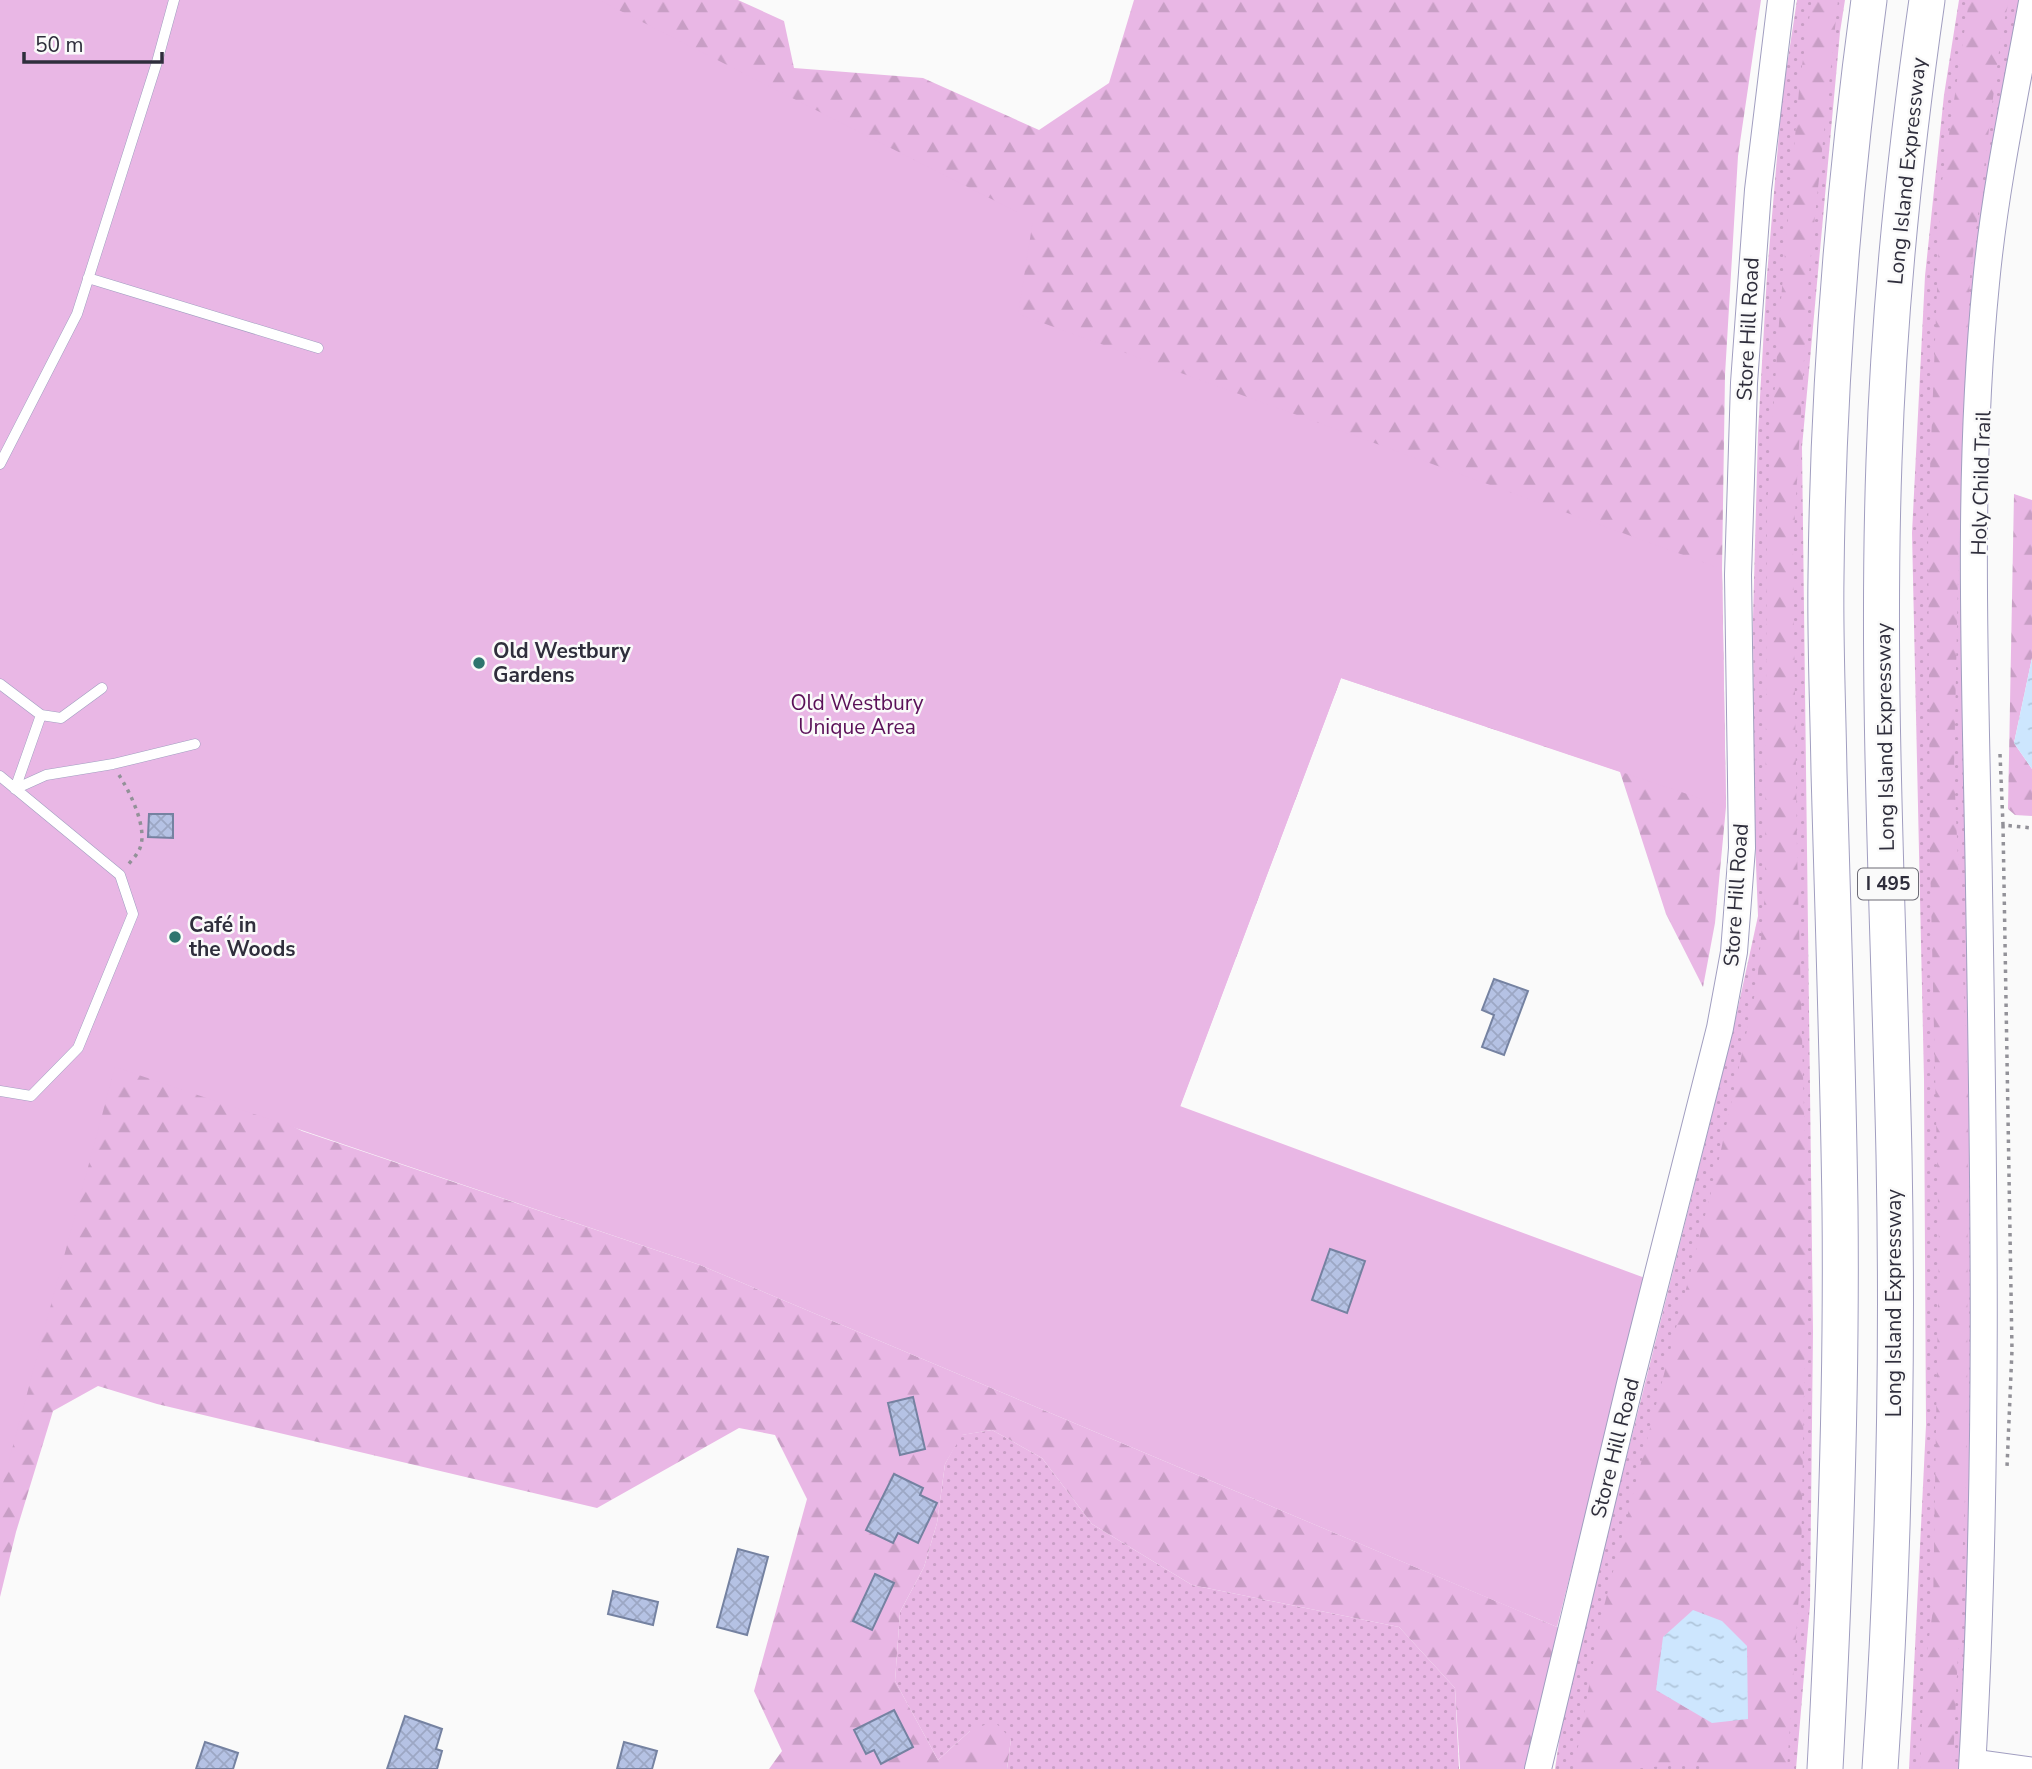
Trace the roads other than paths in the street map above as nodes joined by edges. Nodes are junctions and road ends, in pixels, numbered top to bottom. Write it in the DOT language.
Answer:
graph roads {
  1 [pos="174,0"];
  2 [pos="1781,0"];
  3 [pos="1869,0"];
  4 [pos="1927,0"];
  5 [pos="2032,2"];
  6 [pos="88,278"];
  7 [pos="318,348"];
  8 [pos="0,464"];
  9 [pos="0,684"];
  10 [pos="102,688"];
  11 [pos="41,715"];
  12 [pos="195,744"];
  13 [pos="0,776"];
  14 [pos="15,789"];
  15 [pos="0,1091"];
  16 [pos="1973,1764"];
  17 [pos="2032,1767"];
  18 [pos="1538,1769"];
  19 [pos="1825,1769"];
  20 [pos="1881,1769"];
  1 -- 6 [label="lane"];
  2 -- 18 [label="main road, Store Hill Road"];
  3 -- 19 [label="highway, I 495"];
  4 -- 20 [label="highway, Long Island Expressway / I 495"];
  5 -- 16 [label="main road"];
  6 -- 7 [label="lane"];
  6 -- 8 [label="lane"];
  9 -- 11 [label="lane"];
  10 -- 11 [label="lane"];
  11 -- 14 [label="lane"];
  12 -- 14 [label="lane"];
  13 -- 14 [label="lane"];
  14 -- 15 [label="lane"];
  16 -- 17 [label="street"];
}
